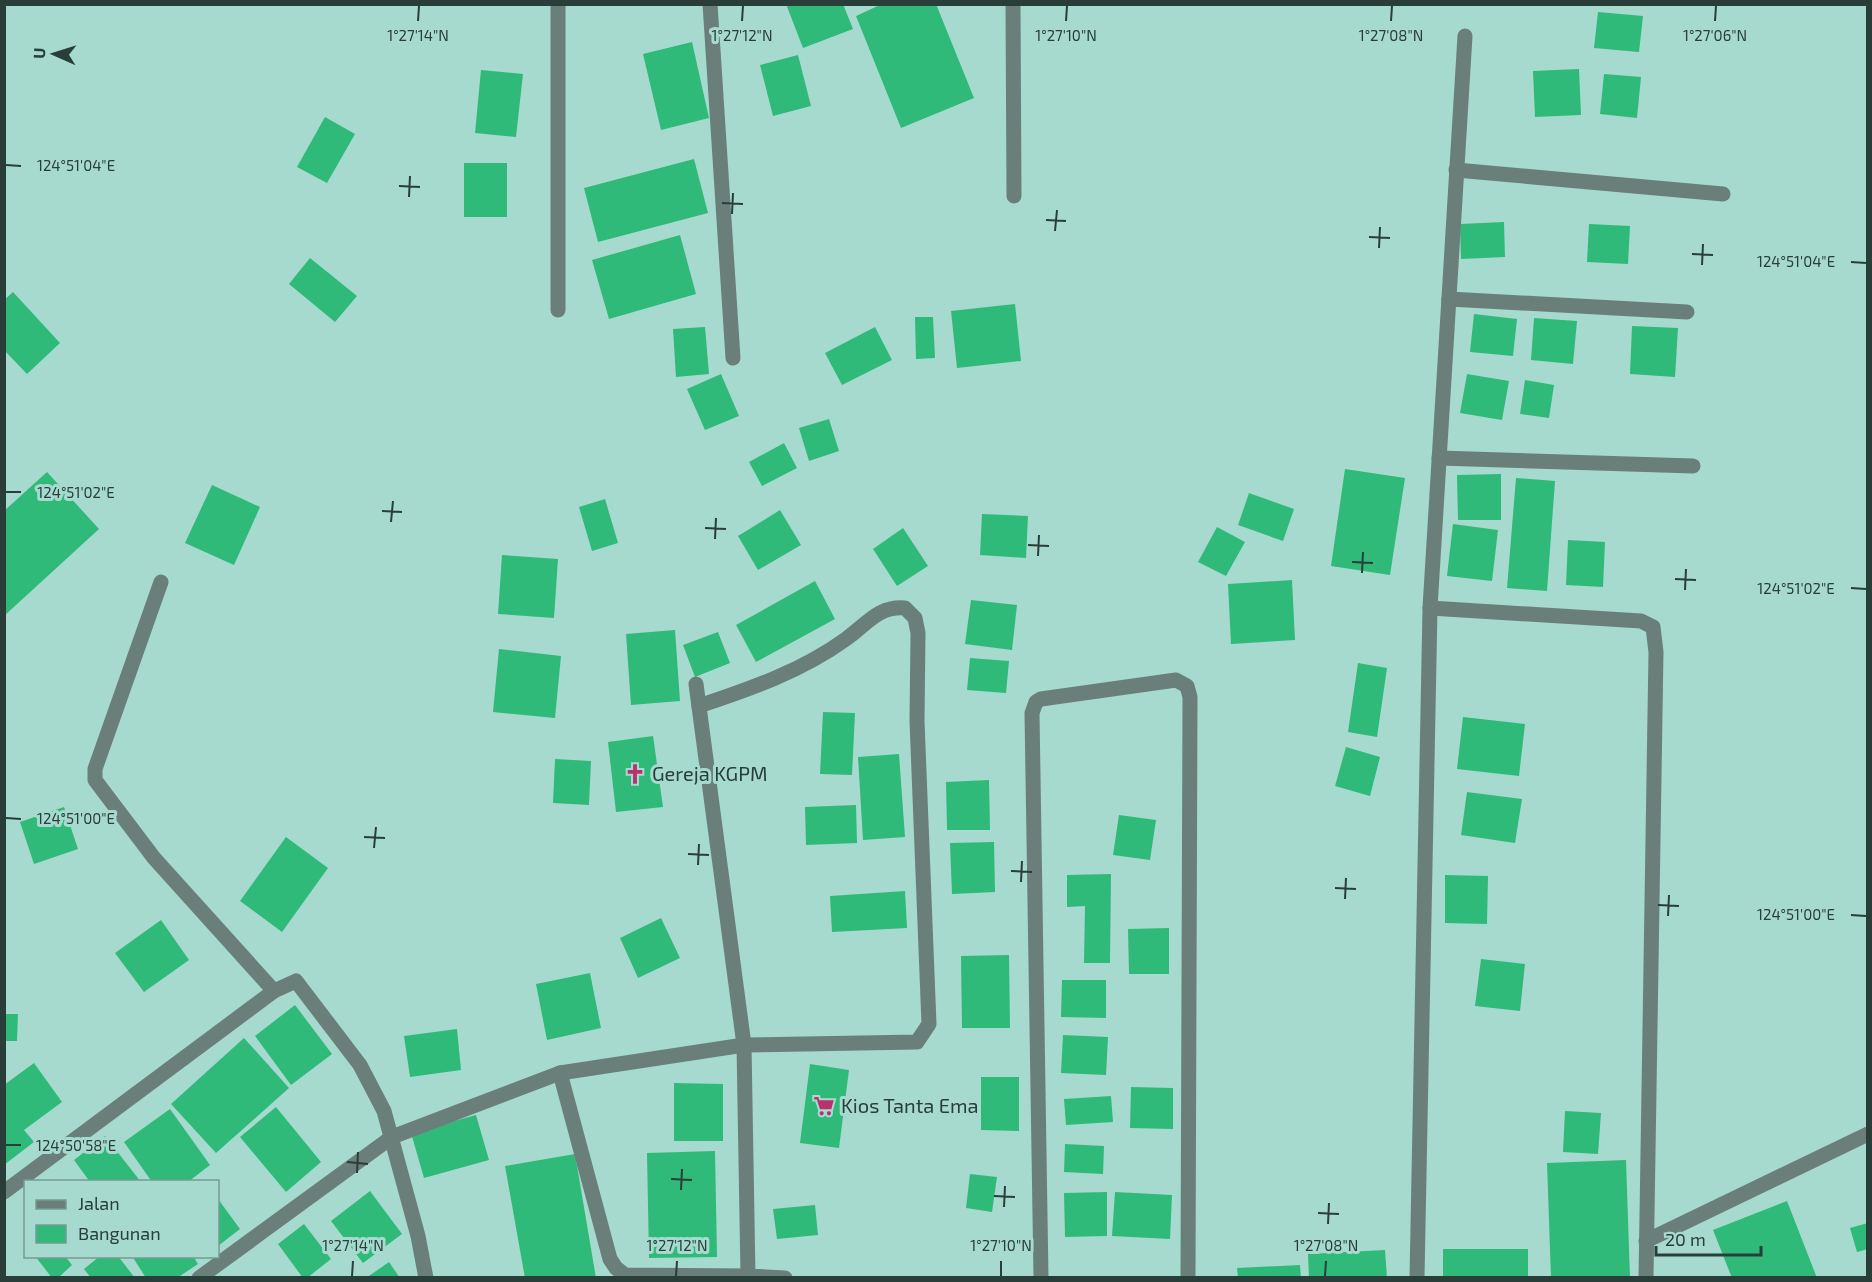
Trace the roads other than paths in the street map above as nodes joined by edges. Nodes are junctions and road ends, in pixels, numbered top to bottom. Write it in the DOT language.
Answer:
graph roads {
  1 [pos="558,4"];
  2 [pos="710,4"];
  3 [pos="1013,4"];
  4 [pos="1465,36"];
  5 [pos="1456,170"];
  6 [pos="1724,194"];
  7 [pos="1014,196"];
  8 [pos="1449,299"];
  9 [pos="558,310"];
  10 [pos="1688,312"];
  11 [pos="733,358"];
  12 [pos="1439,458"];
  13 [pos="1693,466"];
  14 [pos="161,582"];
  15 [pos="1430,608"];
  16 [pos="696,684"];
  17 [pos="699,706"];
  18 [pos="274,991"];
  19 [pos="744,1045"];
  20 [pos="560,1073"];
  21 [pos="1868,1134"];
  22 [pos="392,1137"];
  23 [pos="4,1192"];
  24 [pos="1646,1241"];
  25 [pos="748,1276"];
  26 [pos="199,1278"];
  27 [pos="426,1278"];
  28 [pos="785,1278"];
  29 [pos="1041,1278"];
  30 [pos="1188,1278"];
  31 [pos="1417,1278"];
  32 [pos="1646,1278"];
  1 -- 9 [label="street"];
  2 -- 11 [label="street"];
  3 -- 7 [label="street"];
  4 -- 5 [label="street"];
  5 -- 6 [label="street"];
  5 -- 8 [label="street"];
  8 -- 10 [label="street"];
  8 -- 12 [label="street"];
  12 -- 13 [label="street"];
  12 -- 15 [label="street"];
  14 -- 18 [label="street"];
  15 -- 24 [label="street"];
  15 -- 31 [label="street"];
  16 -- 17 [label="street"];
  17 -- 19 [label="street"];
  17 -- 19 [label="street"];
  18 -- 22 [label="street"];
  18 -- 23 [label="street"];
  19 -- 20 [label="street"];
  19 -- 25 [label="street"];
  20 -- 22 [label="street"];
  20 -- 25 [label="street"];
  21 -- 24 [label="street"];
  22 -- 26 [label="street"];
  22 -- 27 [label="street"];
  24 -- 32 [label="street"];
  25 -- 28 [label="street"];
  29 -- 30 [label="street"];
}
